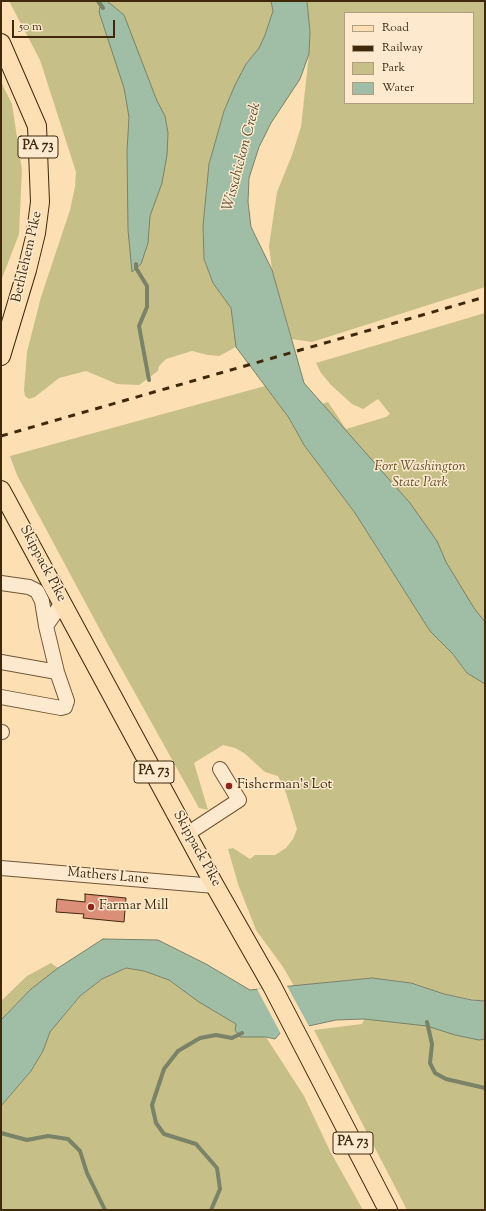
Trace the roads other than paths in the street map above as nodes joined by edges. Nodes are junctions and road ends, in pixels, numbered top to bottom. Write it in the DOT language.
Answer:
graph roads {
  1 [pos="1,42"];
  2 [pos="1,356"];
  3 [pos="4,499"];
  4 [pos="1,582"];
  5 [pos="62,603"];
  6 [pos="46,626"];
  7 [pos="1,662"];
  8 [pos="57,672"];
  9 [pos="1,697"];
  10 [pos="220,769"];
  11 [pos="188,834"];
  12 [pos="1,868"];
  13 [pos="216,886"];
  14 [pos="388,1210"];
  1 -- 2 [label="main road, Bethlehem Pike / PA 73"];
  3 -- 5 [label="main road, Skippack Pike / PA 73"];
  4 -- 6 [label="street"];
  5 -- 6 [label="street"];
  5 -- 11 [label="main road, Skippack Pike / PA 73"];
  6 -- 8 [label="street"];
  7 -- 8 [label="street"];
  8 -- 9 [label="street"];
  10 -- 11 [label="street"];
  11 -- 13 [label="main road, Skippack Pike / PA 73"];
  12 -- 13 [label="street, Mathers Lane"];
  13 -- 14 [label="main road, Skippack Pike / PA 73"];
}
